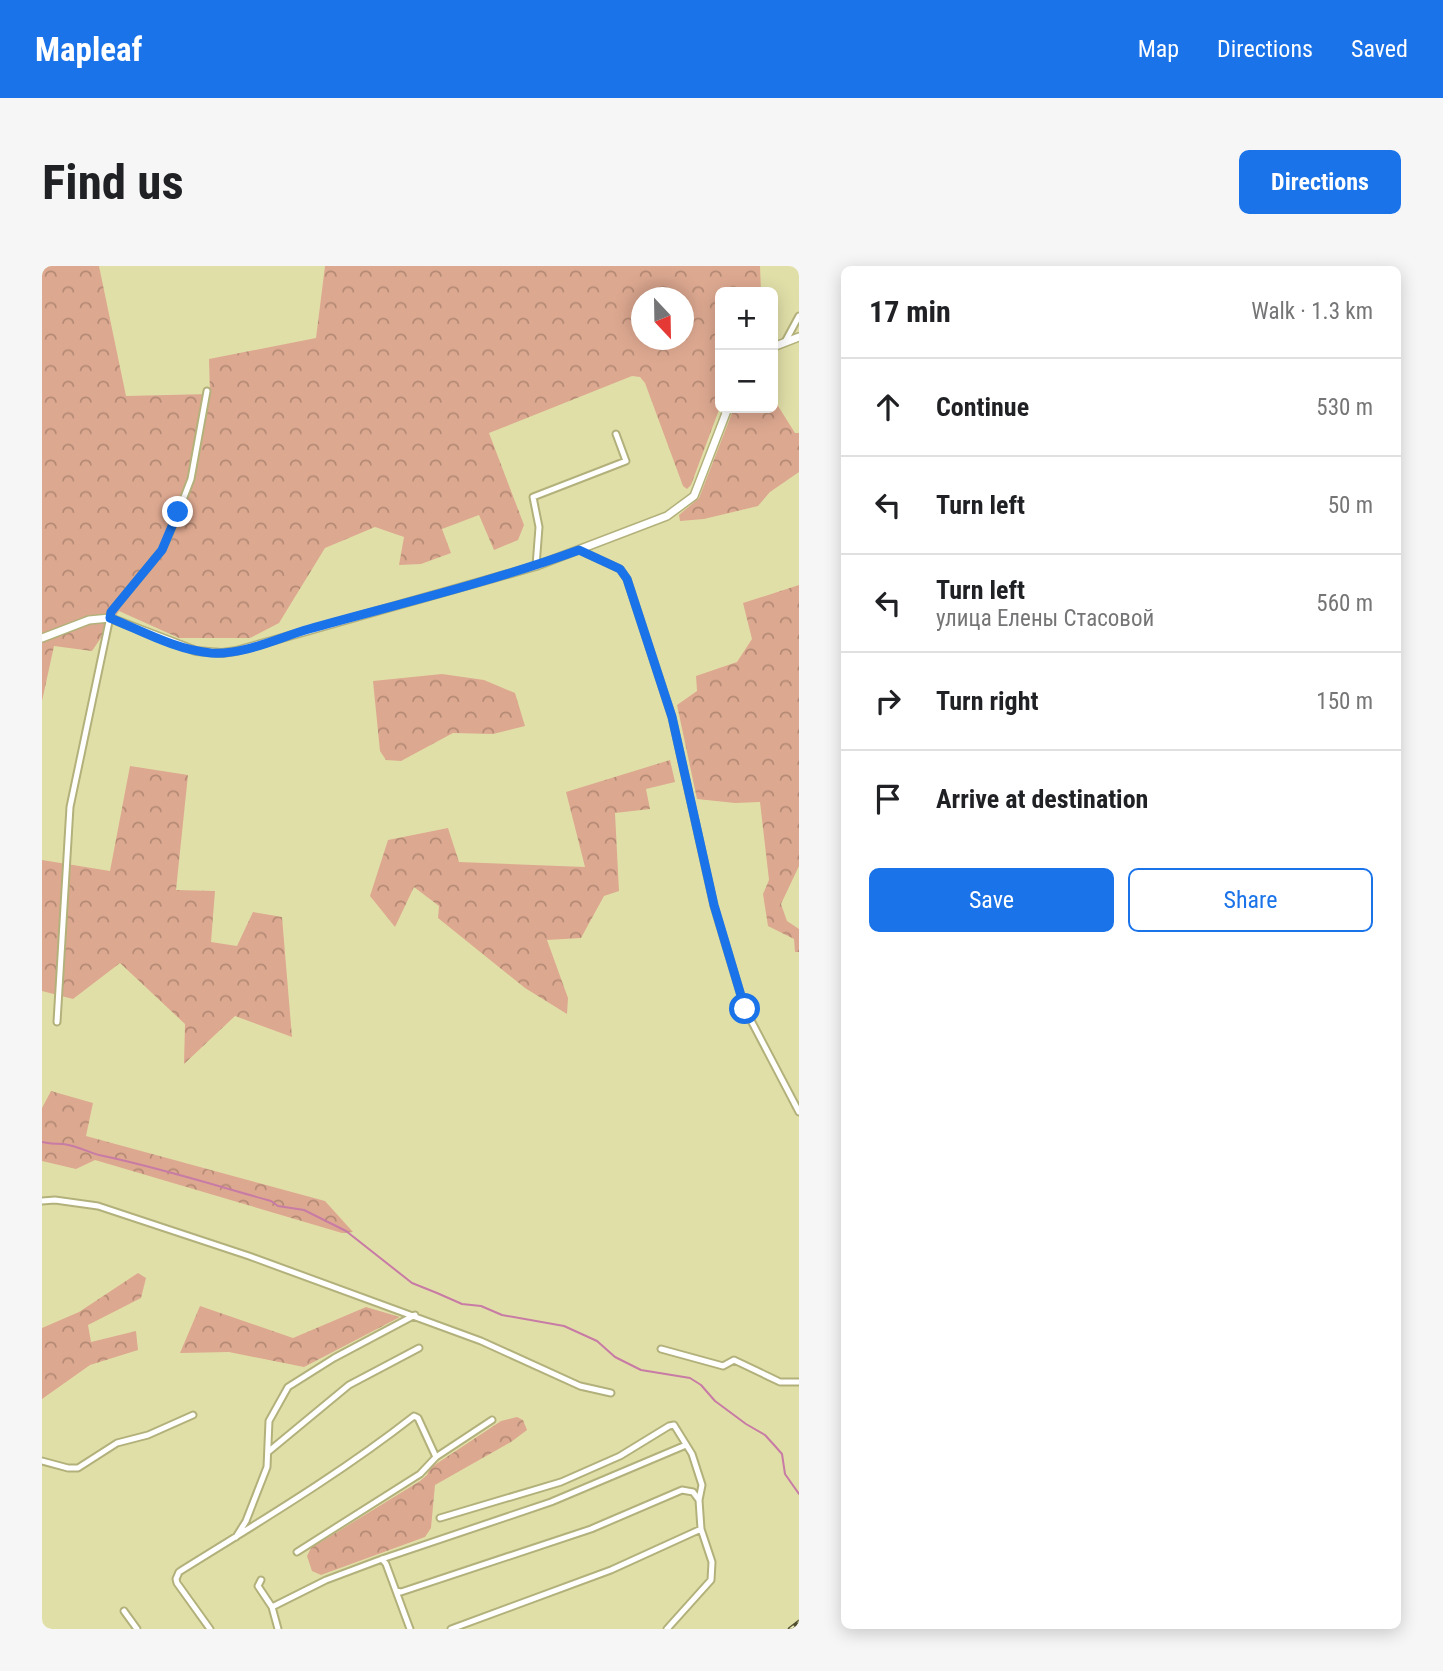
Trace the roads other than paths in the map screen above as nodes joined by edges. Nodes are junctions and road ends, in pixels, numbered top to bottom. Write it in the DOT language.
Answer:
graph roads {
  1 [pos="799,316"];
  2 [pos="799,337"];
  3 [pos="785,342"];
  4 [pos="778,345"];
  5 [pos="207,391"];
  6 [pos="726,413"];
  7 [pos="616,434"];
  8 [pos="579,550"];
  9 [pos="536,566"];
  10 [pos="110,618"];
  11 [pos="42,638"];
  12 [pos="57,1022"];
  13 [pos="799,1112"];
  14 [pos="42,1201"];
  15 [pos="415,1315"];
  16 [pos="419,1348"];
  17 [pos="661,1349"];
  18 [pos="799,1382"];
  19 [pos="611,1393"];
  20 [pos="193,1415"];
  21 [pos="492,1420"];
  22 [pos="686,1445"];
  23 [pos="268,1452"];
  24 [pos="436,1457"];
  25 [pos="42,1461"];
  26 [pos="699,1500"];
  27 [pos="440,1518"];
  28 [pos="701,1530"];
  29 [pos="235,1538"];
  30 [pos="297,1552"];
  31 [pos="382,1559"];
  32 [pos="261,1580"];
  33 [pos="396,1591"];
  34 [pos="272,1607"];
  35 [pos="124,1611"];
  36 [pos="137,1629"];
  37 [pos="210,1629"];
  38 [pos="278,1629"];
  39 [pos="410,1629"];
  40 [pos="451,1629"];
  41 [pos="667,1629"];
  1 -- 3 [label="street"];
  2 -- 3 [label="main road"];
  3 -- 4 [label="main road"];
  5 -- 10 [label="street"];
  6 -- 8 [label="main road"];
  7 -- 9 [label="street"];
  8 -- 9 [label="main road"];
  8 -- 13 [label="street"];
  9 -- 10 [label="main road"];
  10 -- 11 [label="main road"];
  10 -- 12 [label="street"];
  14 -- 15 [label="street"];
  15 -- 19 [label="street"];
  15 -- 23 [label="street"];
  16 -- 23 [label="street"];
  17 -- 18 [label="street"];
  20 -- 25 [label="street"];
  21 -- 24 [label="street"];
  22 -- 26 [label="street"];
  22 -- 27 [label="street"];
  22 -- 31 [label="street"];
  23 -- 29 [label="street"];
  24 -- 29 [label="street"];
  24 -- 30 [label="street"];
  26 -- 28 [label="street"];
  26 -- 33 [label="street"];
  28 -- 40 [label="street"];
  28 -- 41 [label="street"];
  29 -- 37 [label="street"];
  31 -- 33 [label="street"];
  31 -- 34 [label="street"];
  32 -- 34 [label="street"];
  33 -- 39 [label="street"];
  34 -- 38 [label="street"];
  35 -- 36 [label="street"];
}
